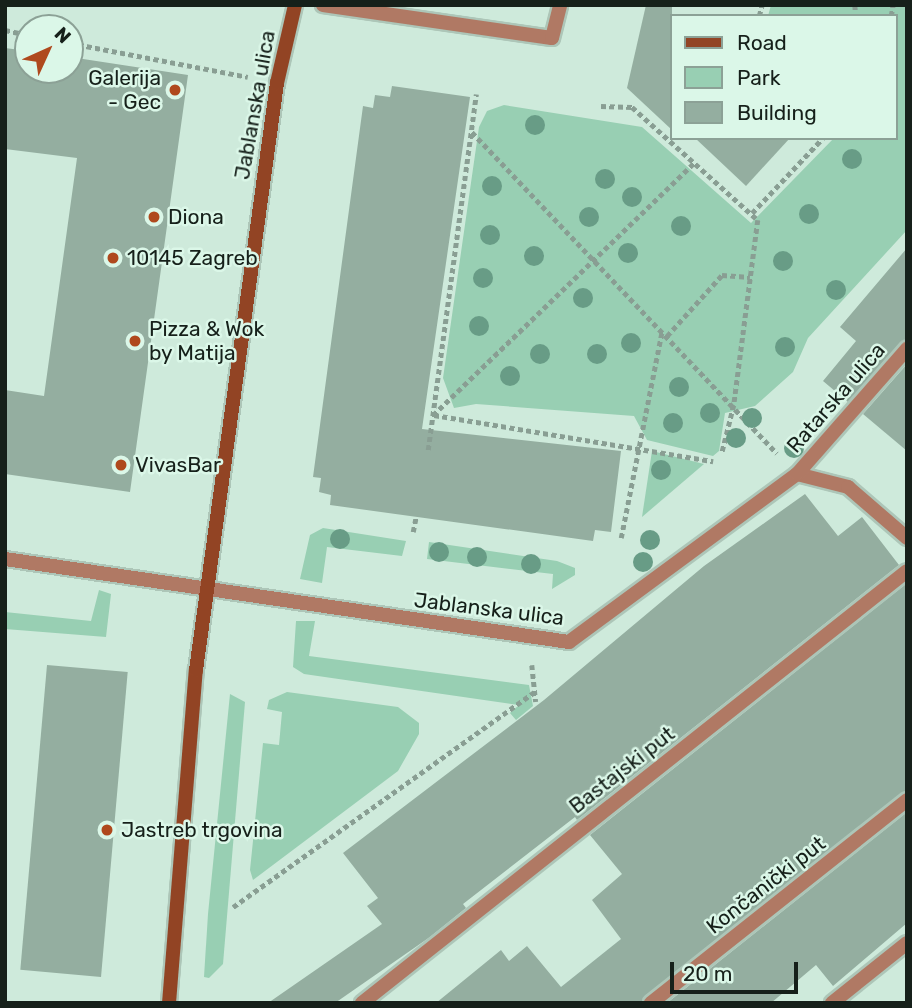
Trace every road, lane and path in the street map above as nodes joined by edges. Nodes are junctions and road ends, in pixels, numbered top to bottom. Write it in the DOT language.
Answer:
graph roads {
  1 [pos="295,5"];
  2 [pos="323,5"];
  3 [pos="560,5"];
  4 [pos="84,46"];
  5 [pos="248,77"];
  6 [pos="475,94"];
  7 [pos="601,106"];
  8 [pos="472,132"];
  9 [pos="821,140"];
  10 [pos="695,162"];
  11 [pos="752,213"];
  12 [pos="594,260"];
  13 [pos="750,277"];
  14 [pos="662,331"];
  15 [pos="667,336"];
  16 [pos="907,349"];
  17 [pos="734,405"];
  18 [pos="433,415"];
  19 [pos="639,445"];
  20 [pos="428,450"];
  21 [pos="722,453"];
  22 [pos="713,461"];
  23 [pos="797,474"];
  24 [pos="416,517"];
  25 [pos="413,531"];
  26 [pos="621,538"];
  27 [pos="907,538"];
  28 [pos="5,559"];
  29 [pos="907,571"];
  30 [pos="207,587"];
  31 [pos="532,638"];
  32 [pos="534,692"];
  33 [pos="536,702"];
  34 [pos="907,800"];
  35 [pos="233,907"];
  36 [pos="907,943"];
  37 [pos="169,1003"];
  38 [pos="362,1003"];
  39 [pos="651,1003"];
  40 [pos="832,1003"];
  1 -- 30 [label="street, Jablanska ulica"];
  2 -- 3 [label="street"];
  4 -- 5 [label="path"];
  6 -- 8 [label="path"];
  7 -- 10 [label="path"];
  8 -- 12 [label="path"];
  8 -- 18 [label="path"];
  9 -- 11 [label="path"];
  10 -- 11 [label="path"];
  10 -- 12 [label="path"];
  11 -- 13 [label="path"];
  12 -- 14 [label="path"];
  12 -- 18 [label="path"];
  13 -- 15 [label="path"];
  13 -- 17 [label="path"];
  14 -- 15 [label="path"];
  14 -- 19 [label="path"];
  15 -- 17 [label="path"];
  16 -- 23 [label="street, Ratarska ulica"];
  17 -- 21 [label="path"];
  17 -- 23 [label="path"];
  18 -- 19 [label="path"];
  18 -- 20 [label="path"];
  19 -- 22 [label="path"];
  19 -- 26 [label="path"];
  23 -- 27 [label="street"];
  23 -- 31 [label="street, Jablanska ulica"];
  24 -- 25 [label="path"];
  28 -- 30 [label="street"];
  29 -- 38 [label="street, Bastajski put"];
  30 -- 31 [label="street, Jablanska ulica"];
  30 -- 37 [label="street, Jablanska ulica"];
  31 -- 32 [label="path"];
  32 -- 33 [label="path"];
  32 -- 35 [label="path"];
  34 -- 39 [label="street, Končanički put"];
  36 -- 40 [label="street"];
}
